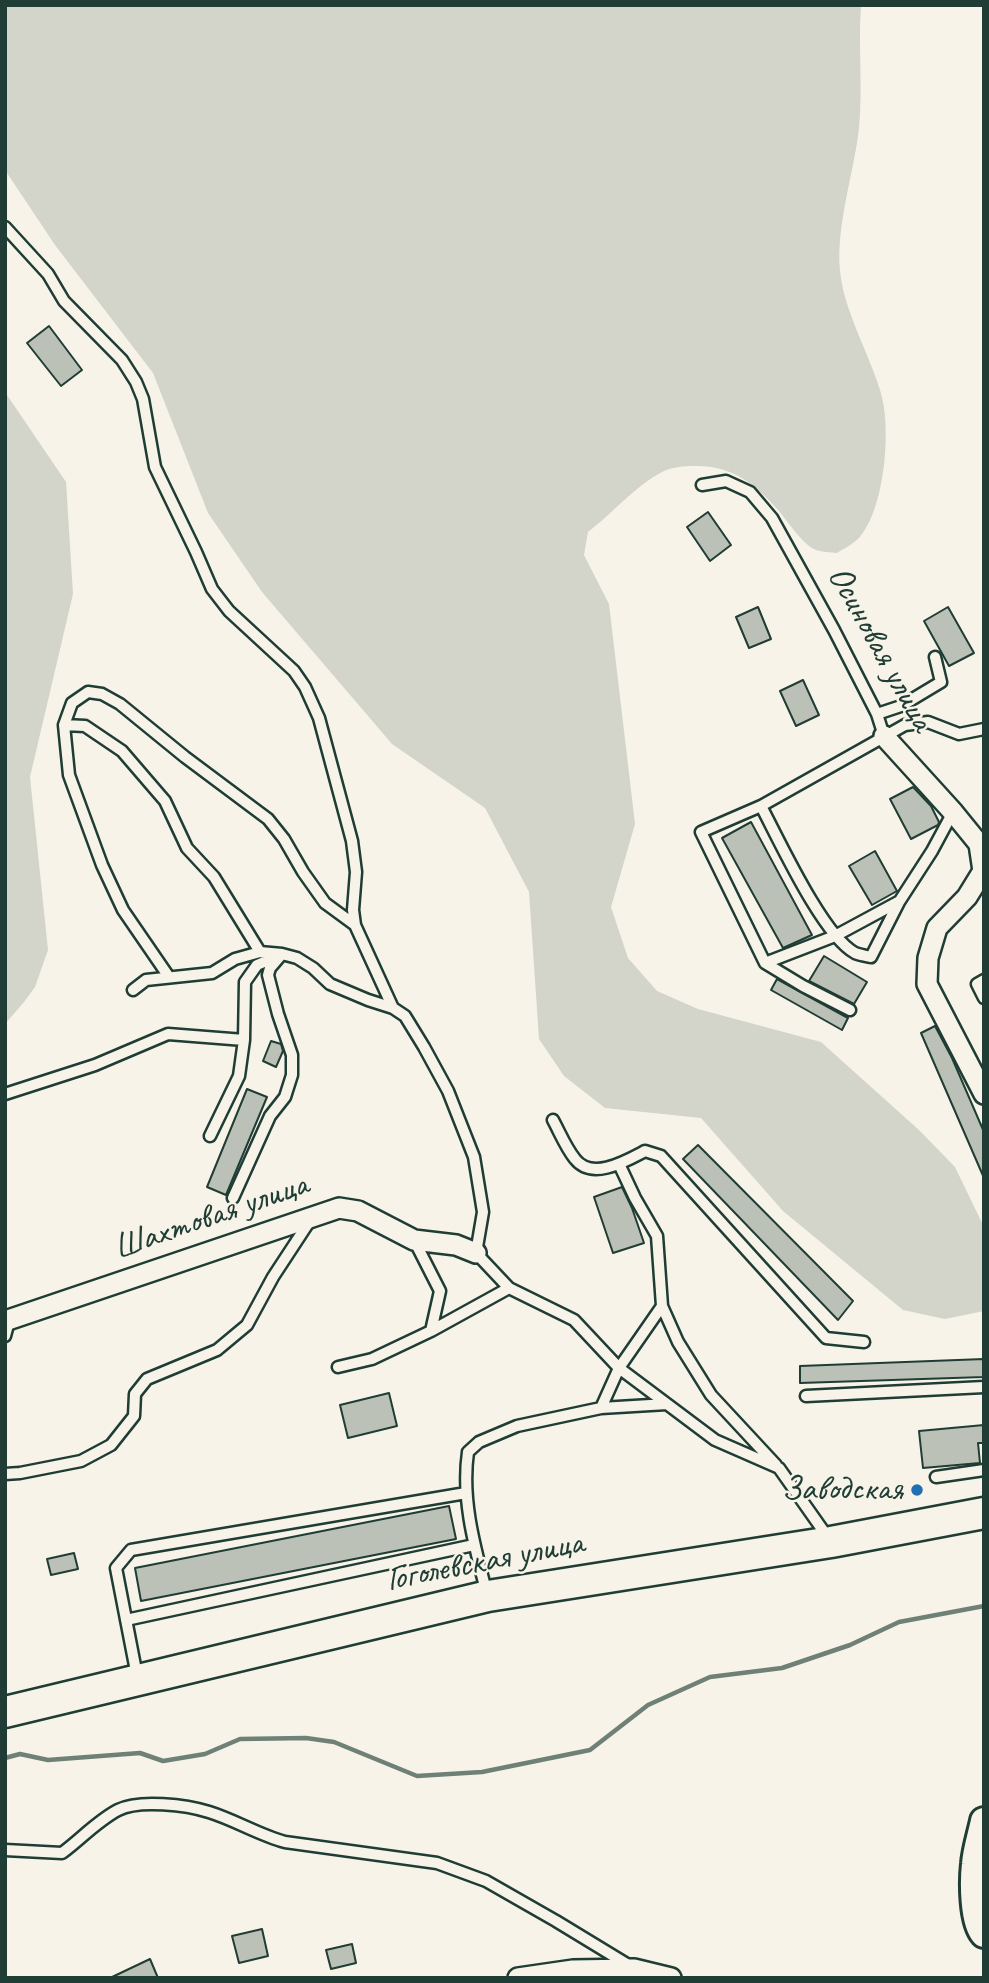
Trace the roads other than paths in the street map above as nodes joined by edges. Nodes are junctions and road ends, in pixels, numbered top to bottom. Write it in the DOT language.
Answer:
graph roads {
  1 [pos="5,227"];
  2 [pos="702,485"];
  3 [pos="935,657"];
  4 [pos="877,714"];
  5 [pos="64,724"];
  6 [pos="984,730"];
  7 [pos="884,736"];
  8 [pos="761,806"];
  9 [pos="953,812"];
  10 [pos="983,871"];
  11 [pos="899,902"];
  12 [pos="355,925"];
  13 [pos="835,936"];
  14 [pos="260,952"];
  15 [pos="282,954"];
  16 [pos="765,963"];
  17 [pos="169,977"];
  18 [pos="984,980"];
  19 [pos="133,990"];
  20 [pos="984,998"];
  21 [pos="394,1008"];
  22 [pos="850,1010"];
  23 [pos="244,1040"];
  24 [pos="5,1094"];
  25 [pos="984,1094"];
  26 [pos="553,1120"];
  27 [pos="210,1136"];
  28 [pos="619,1164"];
  29 [pos="233,1198"];
  30 [pos="313,1216"];
  31 [pos="414,1240"];
  32 [pos="477,1253"];
  33 [pos="509,1288"];
  34 [pos="662,1306"];
  35 [pos="6,1326"];
  36 [pos="431,1331"];
  37 [pos="864,1342"];
  38 [pos="338,1367"];
  39 [pos="620,1368"];
  40 [pos="984,1387"];
  41 [pos="806,1396"];
  42 [pos="667,1404"];
  43 [pos="601,1408"];
  44 [pos="779,1468"];
  45 [pos="984,1470"];
  46 [pos="5,1474"];
  47 [pos="936,1477"];
  48 [pos="466,1493"];
  49 [pos="984,1513"];
  50 [pos="831,1542"];
  51 [pos="474,1545"];
  52 [pos="488,1596"];
  53 [pos="126,1620"];
  54 [pos="138,1680"];
  55 [pos="5,1712"];
  56 [pos="984,1821"];
  57 [pos="5,1850"];
  58 [pos="979,1896"];
  59 [pos="982,1931"];
  60 [pos="634,1969"];
  61 [pos="518,1978"];
  62 [pos="671,1978"];
  1 -- 12 [label="lane"];
  2 -- 4 [label="lane, Осиновая улица"];
  3 -- 4 [label="lane"];
  4 -- 7 [label="lane, Осиновая улица"];
  5 -- 12 [label="lane"];
  5 -- 14 [label="lane"];
  5 -- 17 [label="lane"];
  6 -- 7 [label="lane"];
  7 -- 8 [label="lane"];
  7 -- 9 [label="street, Осиновая улица"];
  8 -- 13 [label="lane"];
  8 -- 16 [label="lane"];
  9 -- 10 [label="street, Осиновая улица"];
  9 -- 11 [label="lane"];
  10 -- 25 [label="street, Осиновая улица"];
  11 -- 13 [label="lane"];
  11 -- 13 [label="lane"];
  12 -- 21 [label="lane"];
  13 -- 16 [label="lane"];
  14 -- 15 [label="lane"];
  14 -- 17 [label="lane"];
  15 -- 21 [label="lane"];
  15 -- 23 [label="lane"];
  15 -- 29 [label="lane"];
  16 -- 22 [label="lane"];
  17 -- 19 [label="lane"];
  18 -- 20 [label="lane"];
  21 -- 32 [label="lane"];
  23 -- 24 [label="lane"];
  23 -- 27 [label="lane"];
  26 -- 28 [label="lane"];
  28 -- 34 [label="lane"];
  28 -- 37 [label="lane"];
  30 -- 31 [label="street, Шахтовая улица"];
  30 -- 35 [label="street, Шахтовая улица"];
  30 -- 46 [label="lane"];
  31 -- 32 [label="street, Шахтовая улица"];
  31 -- 36 [label="lane"];
  32 -- 33 [label="lane"];
  33 -- 36 [label="lane"];
  33 -- 39 [label="lane"];
  34 -- 39 [label="lane"];
  34 -- 44 [label="lane"];
  36 -- 38 [label="lane"];
  39 -- 42 [label="lane"];
  39 -- 43 [label="lane"];
  40 -- 41 [label="lane"];
  42 -- 43 [label="lane"];
  42 -- 44 [label="lane"];
  43 -- 48 [label="lane"];
  44 -- 50 [label="lane"];
  45 -- 47 [label="lane"];
  48 -- 51 [label="lane"];
  48 -- 53 [label="lane"];
  49 -- 50 [label="main road, Гоголевская улица"];
  50 -- 52 [label="main road, Гоголевская улица"];
  51 -- 52 [label="lane"];
  51 -- 53 [label="lane"];
  52 -- 54 [label="main road, Гоголевская улица"];
  53 -- 54 [label="lane"];
  54 -- 55 [label="main road, Гоголевская улица"];
  56 -- 58 [label="street"];
  57 -- 60 [label="lane"];
  58 -- 59 [label="street"];
  60 -- 61 [label="street"];
  60 -- 62 [label="street"];
}
